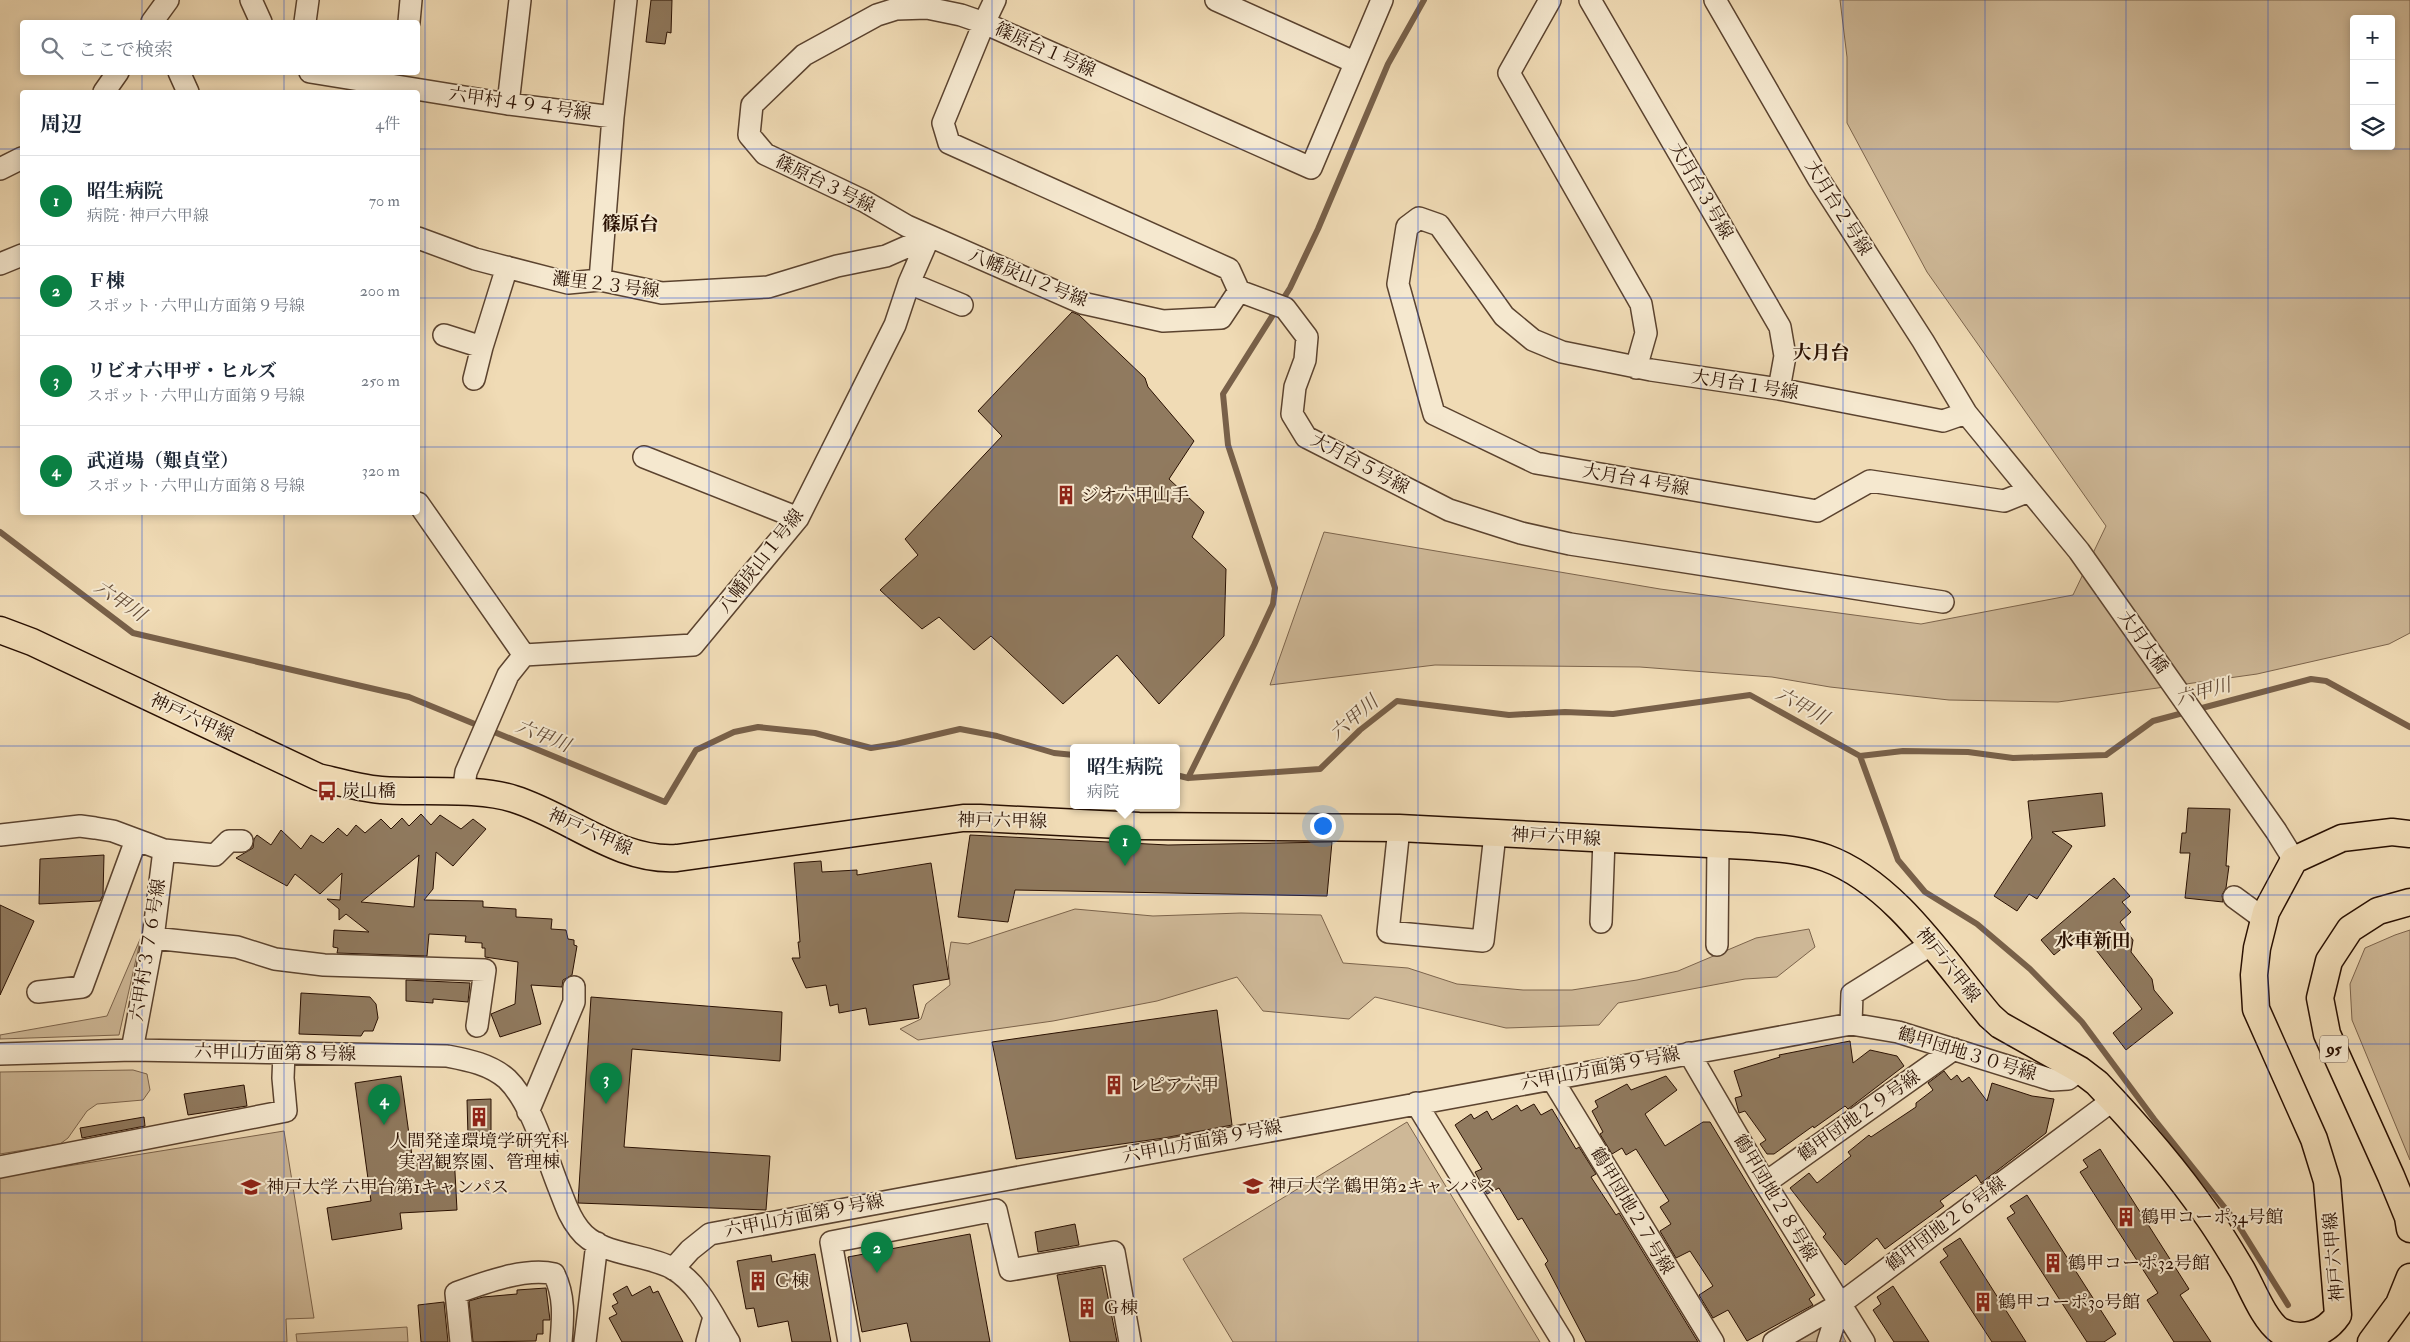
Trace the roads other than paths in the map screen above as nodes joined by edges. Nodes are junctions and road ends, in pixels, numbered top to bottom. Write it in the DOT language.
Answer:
graph roads {
  1 [pos="168,0"];
  2 [pos="251,0"];
  3 [pos="308,0"];
  4 [pos="412,0"];
  5 [pos="520,0"];
  6 [pos="626,0"];
  7 [pos="995,0"];
  8 [pos="1216,0"];
  9 [pos="1382,0"];
  10 [pos="1550,0"];
  11 [pos="1590,0"];
  12 [pos="1715,0"];
  13 [pos="156,20"];
  14 [pos="260,20"];
  15 [pos="306,20"];
  16 [pos="409,20"];
  17 [pos="984,23"];
  18 [pos="1354,62"];
  19 [pos="116,75"];
  20 [pos="180,75"];
  21 [pos="345,75"];
  22 [pos="403,80"];
  23 [pos="105,90"];
  24 [pos="187,90"];
  25 [pos="508,104"];
  26 [pos="613,117"];
  27 [pos="20,159"];
  28 [pos="0,169"];
  29 [pos="1407,227"];
  30 [pos="930,237"];
  31 [pos="420,239"];
  32 [pos="20,256"];
  33 [pos="0,264"];
  34 [pos="507,267"];
  35 [pos="600,280"];
  36 [pos="909,283"];
  37 [pos="1239,291"];
  38 [pos="962,305"];
  39 [pos="444,335"];
  40 [pos="482,347"];
  41 [pos="1636,368"];
  42 [pos="474,379"];
  43 [pos="1779,389"];
  44 [pos="1966,413"];
  45 [pos="644,457"];
  46 [pos="2029,491"];
  47 [pos="420,506"];
  48 [pos="798,518"];
  49 [pos="1943,602"];
  50 [pos="0,630"];
  51 [pos="524,656"];
  52 [pos="463,793"];
  53 [pos="1399,828"];
  54 [pos="1496,834"];
  55 [pos="2410,834"];
  56 [pos="0,835"];
  57 [pos="1604,839"];
  58 [pos="136,840"];
  59 [pos="242,841"];
  60 [pos="1718,844"];
  61 [pos="164,850"];
  62 [pos="2294,860"];
  63 [pos="2234,897"];
  64 [pos="2410,902"];
  65 [pos="2264,919"];
  66 [pos="1601,922"];
  67 [pos="153,938"];
  68 [pos="1932,944"];
  69 [pos="1717,945"];
  70 [pos="574,988"];
  71 [pos="38,992"];
  72 [pos="1851,1024"];
  73 [pos="477,1026"];
  74 [pos="1954,1049"];
  75 [pos="132,1050"];
  76 [pos="1689,1053"];
  77 [pos="0,1054"];
  78 [pos="284,1054"];
  79 [pos="2080,1070"];
  80 [pos="1552,1079"];
  81 [pos="2113,1100"];
  82 [pos="1416,1103"];
  83 [pos="528,1112"];
  84 [pos="0,1168"];
  85 [pos="1765,1183"];
  86 [pos="2410,1229"];
  87 [pos="597,1243"];
  88 [pos="673,1269"];
  89 [pos="2410,1277"];
  90 [pos="1840,1304"];
  91 [pos="714,1317"];
  92 [pos="2292,1340"];
  93 [pos="461,1342"];
  94 [pos="561,1342"];
  95 [pos="585,1342"];
  96 [pos="707,1342"];
  97 [pos="729,1342"];
  98 [pos="849,1342"];
  99 [pos="1130,1342"];
  100 [pos="1563,1342"];
  101 [pos="1712,1342"];
  102 [pos="1774,1342"];
  103 [pos="1828,1342"];
  104 [pos="1864,1342"];
  105 [pos="2371,1342"];
  1 -- 13 [label="street"];
  2 -- 14 [label="street"];
  3 -- 15 [label="street"];
  4 -- 16 [label="street"];
  5 -- 25 [label="street"];
  6 -- 26 [label="street"];
  7 -- 17 [label="street"];
  8 -- 18 [label="street"];
  9 -- 18 [label="street, 篠原台１号線"];
  10 -- 41 [label="street"];
  11 -- 43 [label="street, 大月台３号線"];
  12 -- 44 [label="street, 大月台２号線"];
  17 -- 18 [label="street, 篠原台１号線"];
  17 -- 30 [label="street, 篠原台３号線"];
  17 -- 37 [label="street, 篠原台１号線"];
  19 -- 23 [label="street"];
  20 -- 24 [label="street"];
  21 -- 22 [label="street, 六甲村４９４号線"];
  22 -- 25 [label="street, 六甲村４９４号線"];
  25 -- 26 [label="street, 六甲村４９４号線"];
  26 -- 35 [label="street"];
  27 -- 28 [label="street"];
  29 -- 41 [label="street, 大月台１号線"];
  29 -- 46 [label="street, 大月台４号線"];
  30 -- 35 [label="street, 灘里２３号線"];
  30 -- 36 [label="street, 八幡炭山１号線"];
  30 -- 37 [label="street, 八幡炭山２号線"];
  31 -- 34 [label="street, 灘里２３号線"];
  32 -- 33 [label="street"];
  34 -- 35 [label="street, 灘里２３号線"];
  34 -- 40 [label="street"];
  36 -- 38 [label="street"];
  36 -- 48 [label="street, 八幡炭山１号線"];
  37 -- 49 [label="street, 大月台５号線"];
  39 -- 40 [label="street"];
  40 -- 42 [label="street"];
  41 -- 43 [label="street, 大月台１号線"];
  43 -- 44 [label="street, 大月台１号線"];
  44 -- 46 [label="street"];
  45 -- 48 [label="street"];
  46 -- 62 [label="street, 大月大橋"];
  47 -- 51 [label="street"];
  48 -- 51 [label="street, 八幡炭山１号線"];
  50 -- 52 [label="main road, 神戸六甲線"];
  51 -- 52 [label="street"];
  52 -- 53 [label="main road, 神戸六甲線"];
  53 -- 54 [label="main road, 神戸六甲線"];
  53 -- 54 [label="street"];
  54 -- 57 [label="main road, 神戸六甲線"];
  55 -- 62 [label="main road"];
  56 -- 58 [label="street"];
  57 -- 60 [label="main road, 神戸六甲線"];
  57 -- 66 [label="street"];
  58 -- 61 [label="street"];
  58 -- 71 [label="street"];
  59 -- 61 [label="street"];
  60 -- 68 [label="main road, 神戸六甲線"];
  60 -- 69 [label="street"];
  61 -- 67 [label="street, 六甲村３７６号線"];
  62 -- 65 [label="main road, 神戸六甲線"];
  63 -- 65 [label="street"];
  64 -- 86 [label="main road, 95"];
  65 -- 92 [label="main road, 神戸六甲線"];
  67 -- 73 [label="street"];
  67 -- 75 [label="street, 六甲村３７６号線"];
  68 -- 72 [label="street"];
  68 -- 79 [label="main road, 神戸六甲線"];
  70 -- 83 [label="street"];
  72 -- 74 [label="street, 鶴甲団地３０号線"];
  72 -- 76 [label="street, 六甲山方面第９号線"];
  74 -- 79 [label="street, 鶴甲団地３０号線"];
  74 -- 85 [label="street, 鶴甲団地２９号線"];
  75 -- 77 [label="street, 六甲山方面第８号線"];
  75 -- 78 [label="street, 六甲山方面第８号線"];
  76 -- 80 [label="street, 六甲山方面第９号線"];
  76 -- 85 [label="street, 鶴甲団地２８号線"];
  78 -- 83 [label="street, 六甲山方面第８号線"];
  78 -- 84 [label="street"];
  79 -- 81 [label="main road, 神戸六甲線"];
  80 -- 82 [label="street, 六甲山方面第９号線"];
  80 -- 101 [label="street, 鶴甲団地２７号線"];
  81 -- 90 [label="street, 鶴甲団地２６号線"];
  81 -- 92 [label="main road, 神戸六甲線"];
  82 -- 88 [label="street, 六甲山方面第９号線"];
  82 -- 100 [label="street"];
  83 -- 87 [label="street"];
  85 -- 90 [label="street, 鶴甲団地２８号線"];
  87 -- 88 [label="street"];
  87 -- 95 [label="street"];
  88 -- 91 [label="street"];
  89 -- 105 [label="main road"];
  90 -- 102 [label="street, 鶴甲団地２６号線"];
  90 -- 103 [label="street"];
  90 -- 104 [label="street, 鶴甲団地２８号線"];
  91 -- 96 [label="street"];
  91 -- 97 [label="street"];
  93 -- 94 [label="street"];
  98 -- 99 [label="street"];
}
